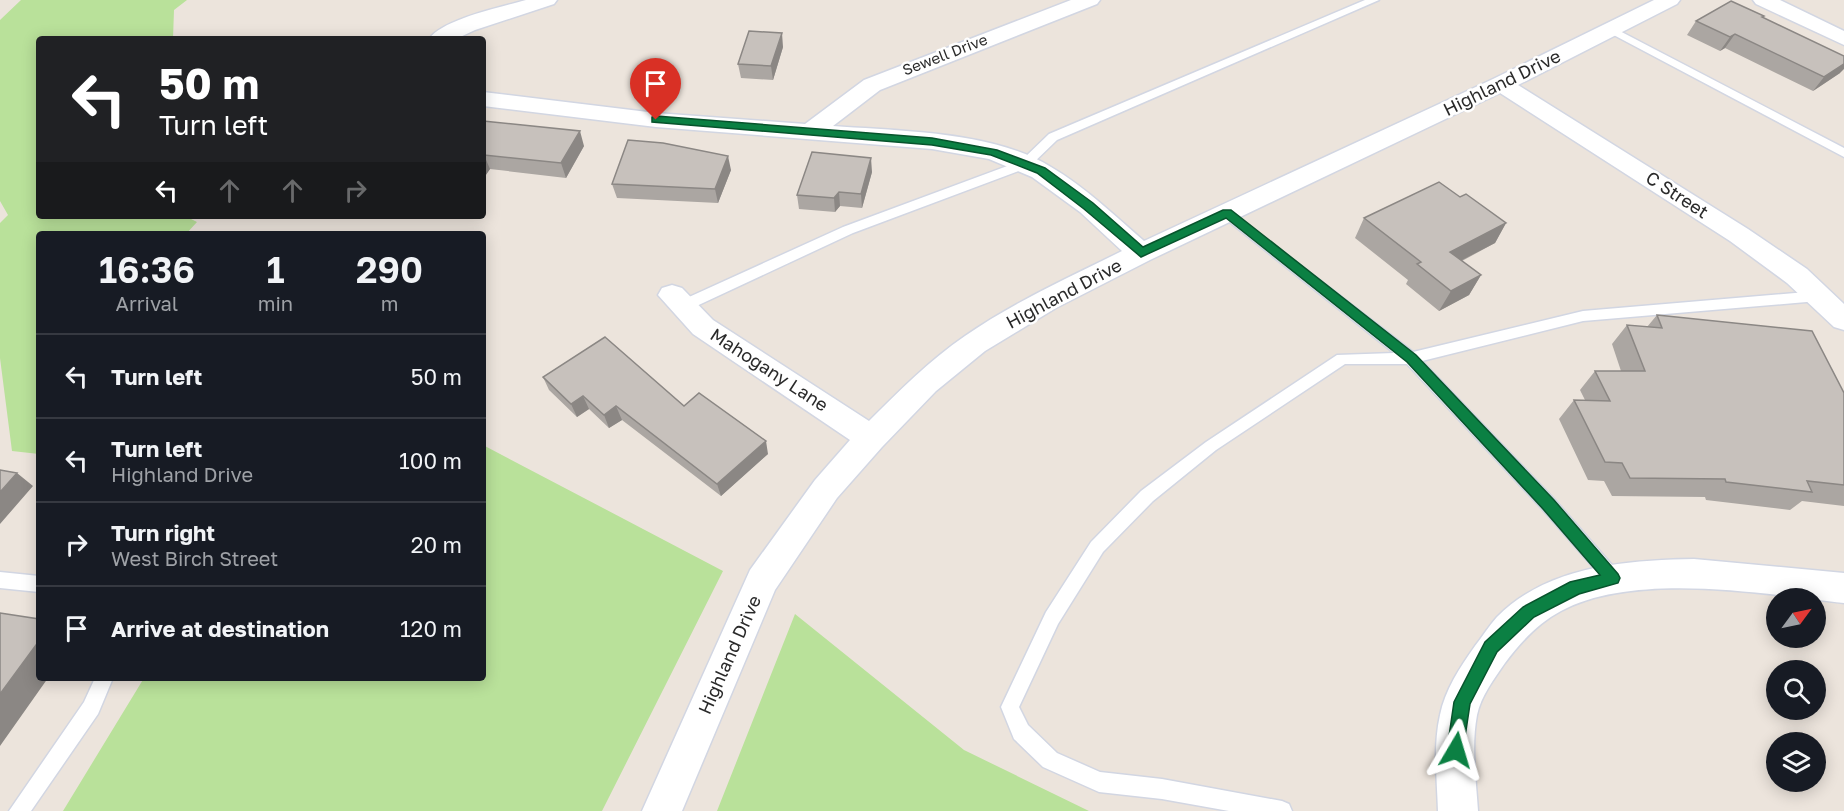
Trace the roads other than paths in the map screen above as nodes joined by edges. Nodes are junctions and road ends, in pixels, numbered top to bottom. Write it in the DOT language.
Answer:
graph roads {
  1 [pos="547,0"];
  2 [pos="1090,0"];
  3 [pos="1374,0"];
  4 [pos="1670,0"];
  5 [pos="1763,0"];
  6 [pos="1612,30"];
  7 [pos="446,36"];
  8 [pos="1844,39"];
  9 [pos="1501,84"];
  10 [pos="486,99"];
  11 [pos="811,131"];
  12 [pos="1844,153"];
  13 [pos="1025,165"];
  14 [pos="1227,213"];
  15 [pos="1141,253"];
  16 [pos="1818,296"];
  17 [pos="677,300"];
  18 [pos="1844,320"];
  19 [pos="1411,358"];
  20 [pos="871,438"];
  21 [pos="1613,578"];
  22 [pos="0,580"];
  23 [pos="36,584"];
  24 [pos="1844,588"];
  25 [pos="103,681"];
  26 [pos="19,811"];
  27 [pos="662,811"];
  28 [pos="1282,811"];
  29 [pos="1458,811"];
  1 -- 7 [label="street"];
  2 -- 11 [label="street, Sewell Drive"];
  3 -- 13 [label="lane"];
  4 -- 6 [label="street, Highland Drive"];
  5 -- 8 [label="street"];
  6 -- 9 [label="street, Highland Drive"];
  6 -- 12 [label="lane"];
  9 -- 14 [label="street, Highland Drive"];
  9 -- 16 [label="street, C Street"];
  10 -- 11 [label="street"];
  11 -- 13 [label="street"];
  13 -- 15 [label="street"];
  13 -- 17 [label="lane"];
  14 -- 15 [label="street, Highland Drive"];
  14 -- 19 [label="lane"];
  15 -- 20 [label="street, Highland Drive"];
  16 -- 18 [label="street, C Street"];
  16 -- 19 [label="lane"];
  17 -- 20 [label="street, Mahogany Lane"];
  19 -- 21 [label="lane"];
  19 -- 28 [label="lane"];
  20 -- 27 [label="street, Highland Drive"];
  21 -- 24 [label="street"];
  21 -- 29 [label="street"];
  22 -- 23 [label="lane"];
  25 -- 26 [label="lane"];
}
